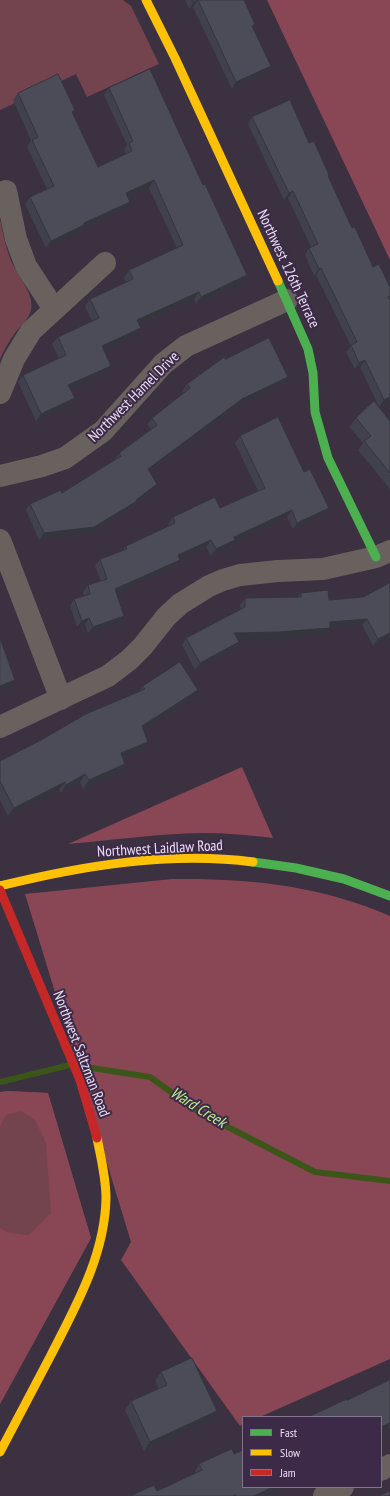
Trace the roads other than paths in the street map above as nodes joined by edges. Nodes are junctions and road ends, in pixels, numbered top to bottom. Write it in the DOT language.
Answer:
graph roads {
  1 [pos="146,0"];
  2 [pos="6,190"];
  3 [pos="105,263"];
  4 [pos="287,300"];
  5 [pos="54,309"];
  6 [pos="0,393"];
  7 [pos="0,476"];
  8 [pos="0,540"];
  9 [pos="383,554"];
  10 [pos="61,699"];
  11 [pos="0,727"];
  12 [pos="0,886"];
  13 [pos="0,890"];
  14 [pos="390,896"];
  15 [pos="0,1452"];
  16 [pos="341,1488"];
  17 [pos="324,1496"];
  1 -- 4 [label="street, Northwest 126th Terrace"];
  2 -- 5 [label="street"];
  3 -- 5 [label="street"];
  4 -- 7 [label="street, Northwest Hamel Drive"];
  4 -- 9 [label="street, Northwest 126th Terrace"];
  5 -- 6 [label="street"];
  8 -- 10 [label="street"];
  9 -- 10 [label="street"];
  10 -- 11 [label="street"];
  12 -- 14 [label="street, Northwest Laidlaw Road"];
  13 -- 15 [label="street, Northwest Saltzman Road"];
  16 -- 17 [label="street"];
}
